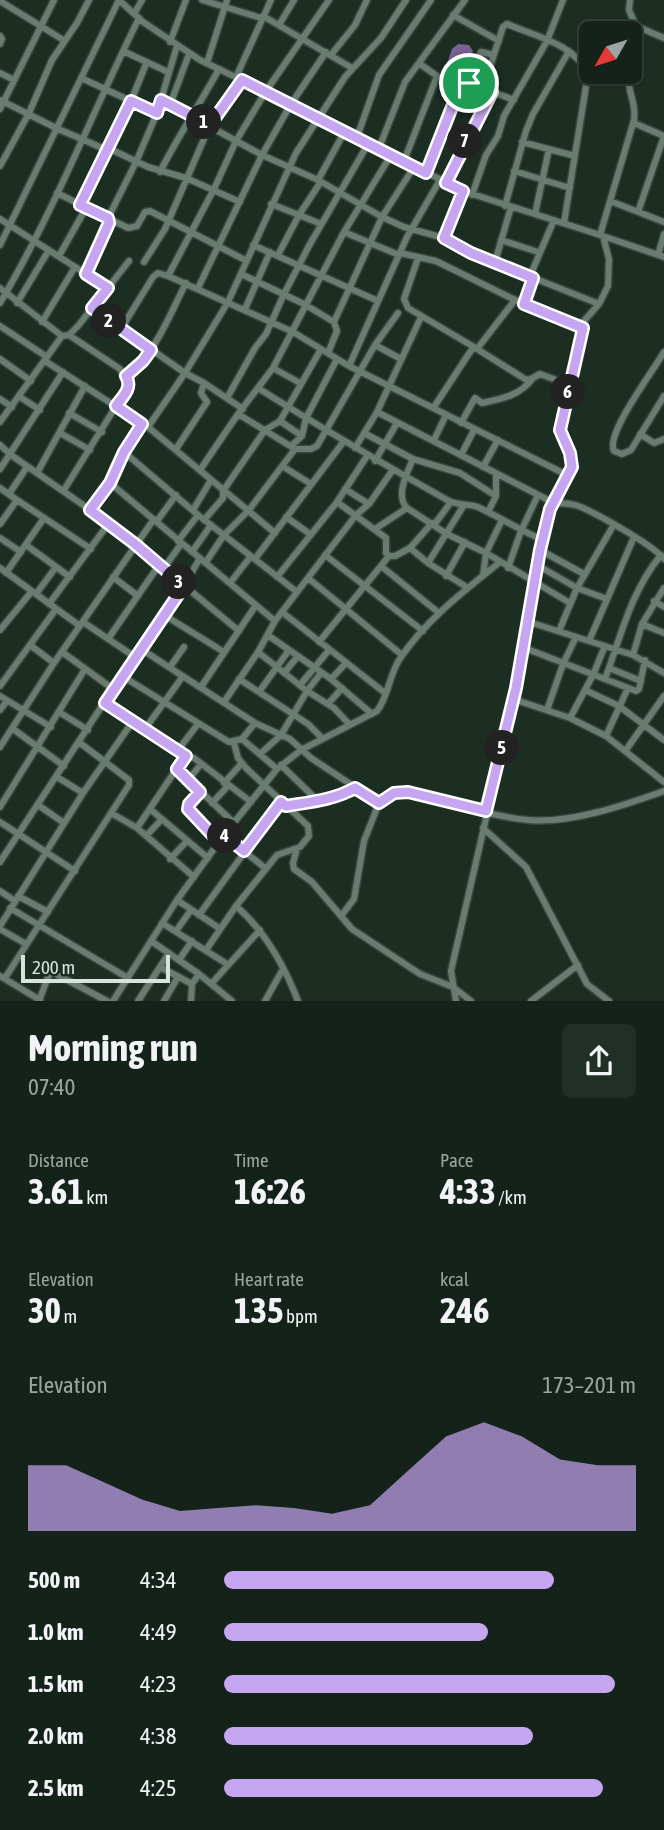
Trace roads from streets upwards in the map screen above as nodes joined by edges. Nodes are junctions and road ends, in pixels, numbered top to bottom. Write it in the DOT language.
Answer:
graph roads {
  1 [pos="18,0"];
  2 [pos="54,0"];
  3 [pos="89,0"];
  4 [pos="119,0"];
  5 [pos="142,0"];
  6 [pos="186,0"];
  7 [pos="202,0"];
  8 [pos="271,0"];
  9 [pos="294,0"];
  10 [pos="329,0"];
  11 [pos="367,0"];
  12 [pos="407,0"];
  13 [pos="431,0"];
  14 [pos="465,0"];
  15 [pos="563,0"];
  16 [pos="630,0"];
  17 [pos="0,1"];
  18 [pos="226,3"];
  19 [pos="13,9"];
  20 [pos="453,15"];
  21 [pos="136,16"];
  22 [pos="262,17"];
  23 [pos="634,21"];
  24 [pos="279,25"];
  25 [pos="40,27"];
  26 [pos="642,29"];
  27 [pos="0,36"];
  28 [pos="302,38"];
  29 [pos="664,38"];
  30 [pos="65,41"];
  31 [pos="499,41"];
  32 [pos="547,41"];
  33 [pos="0,44"];
  34 [pos="174,44"];
  35 [pos="123,51"];
  36 [pos="569,51"];
  37 [pos="329,53"];
  38 [pos="189,54"];
  39 [pos="494,55"];
  40 [pos="207,63"];
  41 [pos="146,64"];
  42 [pos="419,64"];
  43 [pos="352,68"];
  44 [pos="219,69"];
  45 [pos="168,72"];
  46 [pos="0,74"];
  47 [pos="81,78"];
  48 [pos="239,78"];
  49 [pos="14,80"];
  50 [pos="469,83"];
  51 [pos="627,84"];
  52 [pos="104,88"];
  53 [pos="483,88"];
  54 [pos="266,91"];
  55 [pos="492,92"];
  56 [pos="161,100"];
  57 [pos="514,100"];
  58 [pos="2,101"];
  59 [pos="131,101"];
  60 [pos="291,104"];
  61 [pos="170,105"];
  62 [pos="0,109"];
  63 [pos="29,113"];
  64 [pos="157,113"];
  65 [pos="193,117"];
  66 [pos="318,117"];
  67 [pos="634,123"];
  68 [pos="210,125"];
  69 [pos="57,128"];
  70 [pos="345,131"];
  71 [pos="358,137"];
  72 [pos="82,139"];
  73 [pos="236,141"];
  74 [pos="522,142"];
  75 [pos="368,144"];
  76 [pos="379,148"];
  77 [pos="108,149"];
  78 [pos="549,149"];
  79 [pos="262,155"];
  80 [pos="391,155"];
  81 [pos="575,156"];
  82 [pos="404,161"];
  83 [pos="136,163"];
  84 [pos="0,166"];
  85 [pos="288,167"];
  86 [pos="414,167"];
  87 [pos="160,172"];
  88 [pos="514,172"];
  89 [pos="426,173"];
  90 [pos="186,178"];
  91 [pos="317,180"];
  92 [pos="542,180"];
  93 [pos="443,181"];
  94 [pos="570,188"];
  95 [pos="214,189"];
  96 [pos="463,191"];
  97 [pos="57,192"];
  98 [pos="338,193"];
  99 [pos="472,195"];
  100 [pos="610,201"];
  101 [pos="240,202"];
  102 [pos="271,204"];
  103 [pos="361,205"];
  104 [pos="83,206"];
  105 [pos="508,207"];
  106 [pos="638,212"];
  107 [pos="299,215"];
  108 [pos="535,215"];
  109 [pos="382,217"];
  110 [pos="108,218"];
  111 [pos="0,219"];
  112 [pos="169,220"];
  113 [pos="554,220"];
  114 [pos="664,222"];
  115 [pos="564,223"];
  116 [pos="321,224"];
  117 [pos="9,225"];
  118 [pos="413,229"];
  119 [pos="192,232"];
  120 [pos="344,232"];
  121 [pos="664,234"];
  122 [pos="602,235"];
  123 [pos="444,238"];
  124 [pos="35,240"];
  125 [pos="501,240"];
  126 [pos="371,244"];
  127 [pos="0,245"];
  128 [pos="219,245"];
  129 [pos="253,245"];
  130 [pos="49,250"];
  131 [pos="270,252"];
  132 [pos="538,252"];
  133 [pos="399,254"];
  134 [pos="278,255"];
  135 [pos="59,256"];
  136 [pos="661,256"];
  137 [pos="418,258"];
  138 [pos="130,261"];
  139 [pos="247,261"];
  140 [pos="144,262"];
  141 [pos="495,262"];
  142 [pos="299,265"];
  143 [pos="75,267"];
  144 [pos="86,274"];
  145 [pos="241,274"];
  146 [pos="168,276"];
  147 [pos="321,276"];
  148 [pos="531,277"];
  149 [pos="256,281"];
  150 [pos="186,283"];
  151 [pos="108,288"];
  152 [pos="350,288"];
  153 [pos="198,289"];
  154 [pos="3,291"];
  155 [pos="284,294"];
  156 [pos="515,300"];
  157 [pos="378,301"];
  158 [pos="228,302"];
  159 [pos="0,303"];
  160 [pos="17,303"];
  161 [pos="304,304"];
  162 [pos="524,304"];
  163 [pos="599,304"];
  164 [pos="92,308"];
  165 [pos="244,309"];
  166 [pos="398,313"];
  167 [pos="421,317"];
  168 [pos="41,322"];
  169 [pos="272,322"];
  170 [pos="334,322"];
  171 [pos="0,326"];
  172 [pos="583,328"];
  173 [pos="121,329"];
  174 [pos="293,332"];
  175 [pos="65,336"];
  176 [pos="375,345"];
  177 [pos="476,348"];
  178 [pos="321,349"];
  179 [pos="151,350"];
  180 [pos="664,352"];
  181 [pos="328,353"];
  182 [pos="0,359"];
  183 [pos="46,359"];
  184 [pos="337,359"];
  185 [pos="401,359"];
  186 [pos="349,366"];
  187 [pos="273,368"];
  188 [pos="62,372"];
  189 [pos="362,372"];
  190 [pos="185,373"];
  191 [pos="126,376"];
  192 [pos="533,378"];
  193 [pos="31,381"];
  194 [pos="204,383"];
  195 [pos="300,383"];
  196 [pos="570,385"];
  197 [pos="85,386"];
  198 [pos="388,386"];
  199 [pos="258,388"];
  200 [pos="664,396"];
  201 [pos="20,397"];
  202 [pos="227,398"];
  203 [pos="0,399"];
  204 [pos="116,406"];
  205 [pos="12,407"];
  206 [pos="434,407"];
  207 [pos="288,408"];
  208 [pos="40,410"];
  209 [pos="240,411"];
  210 [pos="377,412"];
  211 [pos="69,413"];
  212 [pos="446,415"];
  213 [pos="306,418"];
  214 [pos="280,421"];
  215 [pos="0,422"];
  216 [pos="397,423"];
  217 [pos="461,423"];
  218 [pos="145,426"];
  219 [pos="265,430"];
  220 [pos="325,430"];
  221 [pos="474,430"];
  222 [pos="102,432"];
  223 [pos="60,433"];
  224 [pos="364,433"];
  225 [pos="640,434"];
  226 [pos="302,436"];
  227 [pos="664,439"];
  228 [pos="435,440"];
  229 [pos="498,440"];
  230 [pos="344,441"];
  231 [pos="383,444"];
  232 [pos="0,445"];
  233 [pos="293,447"];
  234 [pos="355,448"];
  235 [pos="176,449"];
  236 [pos="90,450"];
  237 [pos="124,452"];
  238 [pos="11,455"];
  239 [pos="461,455"];
  240 [pos="367,456"];
  241 [pos="413,459"];
  242 [pos="375,461"];
  243 [pos="282,466"];
  244 [pos="27,467"];
  245 [pos="483,467"];
  246 [pos="0,469"];
  247 [pos="200,470"];
  248 [pos="392,471"];
  249 [pos="37,473"];
  250 [pos="496,474"];
  251 [pos="567,475"];
  252 [pos="406,476"];
  253 [pos="211,480"];
  254 [pos="110,483"];
  255 [pos="311,484"];
  256 [pos="0,488"];
  257 [pos="345,489"];
  258 [pos="64,490"];
  259 [pos="223,491"];
  260 [pos="9,494"];
  261 [pos="176,495"];
  262 [pos="538,495"];
  263 [pos="496,496"];
  264 [pos="17,500"];
  265 [pos="337,502"];
  266 [pos="451,502"];
  267 [pos="554,503"];
  268 [pos="369,504"];
  269 [pos="464,505"];
  270 [pos="407,508"];
  271 [pos="90,510"];
  272 [pos="249,510"];
  273 [pos="488,512"];
  274 [pos="356,515"];
  275 [pos="286,517"];
  276 [pos="202,518"];
  277 [pos="44,519"];
  278 [pos="155,520"];
  279 [pos="502,520"];
  280 [pos="109,523"];
  281 [pos="0,524"];
  282 [pos="433,524"];
  283 [pos="613,526"];
  284 [pos="375,529"];
  285 [pos="521,531"];
  286 [pos="275,533"];
  287 [pos="310,534"];
  288 [pos="447,534"];
  289 [pos="224,535"];
  290 [pos="634,537"];
  291 [pos="0,538"];
  292 [pos="543,540"];
  293 [pos="180,542"];
  294 [pos="465,542"];
  295 [pos="135,544"];
  296 [pos="26,545"];
  297 [pos="410,548"];
  298 [pos="91,549"];
  299 [pos="540,550"];
  300 [pos="21,552"];
  301 [pos="192,552"];
  302 [pos="486,553"];
  303 [pos="325,555"];
  304 [pos="389,556"];
  305 [pos="253,557"];
  306 [pos="662,557"];
  307 [pos="203,560"];
  308 [pos="500,562"];
  309 [pos="428,563"];
  310 [pos="537,565"];
  311 [pos="381,566"];
  312 [pos="56,567"];
  313 [pos="161,567"];
  314 [pos="508,568"];
  315 [pos="3,570"];
  316 [pos="584,574"];
  317 [pos="446,576"];
  318 [pos="483,576"];
  319 [pos="70,577"];
  320 [pos="113,577"];
  321 [pos="277,577"];
  322 [pos="308,578"];
  323 [pos="230,583"];
  324 [pos="533,583"];
  325 [pos="184,586"];
  326 [pos="365,586"];
  327 [pos="468,587"];
  328 [pos="577,588"];
  329 [pos="664,588"];
  330 [pos="34,592"];
  331 [pos="297,592"];
  332 [pos="138,596"];
  333 [pos="607,599"];
  334 [pos="654,601"];
  335 [pos="570,603"];
  336 [pos="49,604"];
  337 [pos="256,605"];
  338 [pos="664,607"];
  339 [pos="56,609"];
  340 [pos="346,611"];
  341 [pos="282,612"];
  342 [pos="439,612"];
  343 [pos="164,615"];
  344 [pos="275,621"];
  345 [pos="526,621"];
  346 [pos="81,624"];
  347 [pos="642,624"];
  348 [pos="0,630"];
  349 [pos="239,631"];
  350 [pos="423,631"];
  351 [pos="559,631"];
  352 [pos="664,633"];
  353 [pos="269,636"];
  354 [pos="576,637"];
  355 [pos="108,639"];
  356 [pos="590,641"];
  357 [pos="319,642"];
  358 [pos="30,645"];
  359 [pos="605,646"];
  360 [pos="522,647"];
  361 [pos="184,648"];
  362 [pos="141,649"];
  363 [pos="289,650"];
  364 [pos="329,650"];
  365 [pos="616,650"];
  366 [pos="62,652"];
  367 [pos="224,652"];
  368 [pos="258,652"];
  369 [pos="402,654"];
  370 [pos="634,655"];
  371 [pos="298,656"];
  372 [pos="135,657"];
  373 [pos="645,660"];
  374 [pos="664,660"];
  375 [pos="54,663"];
  376 [pos="346,663"];
  377 [pos="564,664"];
  378 [pos="276,666"];
  379 [pos="170,667"];
  380 [pos="85,668"];
  381 [pos="313,668"];
  382 [pos="609,668"];
  383 [pos="661,671"];
  384 [pos="284,673"];
  385 [pos="321,673"];
  386 [pos="593,675"];
  387 [pos="122,676"];
  388 [pos="183,676"];
  389 [pos="239,679"];
  390 [pos="331,679"];
  391 [pos="605,679"];
  392 [pos="641,681"];
  393 [pos="300,685"];
  394 [pos="0,686"];
  395 [pos="201,687"];
  396 [pos="342,688"];
  397 [pos="628,688"];
  398 [pos="113,689"];
  399 [pos="585,690"];
  400 [pos="307,691"];
  401 [pos="259,692"];
  402 [pos="385,693"];
  403 [pos="0,696"];
  404 [pos="664,696"];
  405 [pos="513,699"];
  406 [pos="7,701"];
  407 [pos="164,702"];
  408 [pos="224,702"];
  409 [pos="105,703"];
  410 [pos="328,704"];
  411 [pos="619,706"];
  412 [pos="0,710"];
  413 [pos="24,710"];
  414 [pos="547,710"];
  415 [pos="59,712"];
  416 [pos="292,714"];
  417 [pos="372,714"];
  418 [pos="570,718"];
  419 [pos="133,721"];
  420 [pos="255,723"];
  421 [pos="198,724"];
  422 [pos="645,724"];
  423 [pos="350,725"];
  424 [pos="51,727"];
  425 [pos="12,729"];
  426 [pos="145,729"];
  427 [pos="88,730"];
  428 [pos="281,735"];
  429 [pos="606,736"];
  430 [pos="322,738"];
  431 [pos="242,739"];
  432 [pos="664,740"];
  433 [pos="80,743"];
  434 [pos="234,743"];
  435 [pos="0,747"];
  436 [pos="38,747"];
  437 [pos="178,750"];
  438 [pos="301,750"];
  439 [pos="626,750"];
  440 [pos="260,754"];
  441 [pos="186,756"];
  442 [pos="106,762"];
  443 [pos="242,763"];
  444 [pos="201,764"];
  445 [pos="64,766"];
  446 [pos="279,767"];
  447 [pos="177,769"];
  448 [pos="57,776"];
  449 [pos="190,779"];
  450 [pos="664,782"];
  451 [pos="226,784"];
  452 [pos="263,786"];
  453 [pos="355,788"];
  454 [pos="664,791"];
  455 [pos="200,792"];
  456 [pos="83,793"];
  457 [pos="318,801"];
  458 [pos="251,802"];
  459 [pos="212,803"];
  460 [pos="379,803"];
  461 [pos="284,804"];
  462 [pos="38,806"];
  463 [pos="0,807"];
  464 [pos="150,809"];
  465 [pos="486,811"];
  466 [pos="111,813"];
  467 [pos="162,819"];
  468 [pos="0,822"];
  469 [pos="64,823"];
  470 [pos="234,823"];
  471 [pos="137,828"];
  472 [pos="483,828"];
  473 [pos="20,834"];
  474 [pos="224,835"];
  475 [pos="146,836"];
  476 [pos="187,841"];
  477 [pos="219,842"];
  478 [pos="297,849"];
  479 [pos="244,851"];
  480 [pos="47,852"];
  481 [pos="208,858"];
  482 [pos="170,859"];
  483 [pos="0,862"];
  484 [pos="265,868"];
  485 [pos="75,871"];
  486 [pos="194,877"];
  487 [pos="0,891"];
  488 [pos="16,898"];
  489 [pos="177,901"];
  490 [pos="236,906"];
  491 [pos="10,908"];
  492 [pos="191,910"];
  493 [pos="48,912"];
  494 [pos="199,915"];
  495 [pos="341,916"];
  496 [pos="162,923"];
  497 [pos="39,925"];
  498 [pos="0,927"];
  499 [pos="219,928"];
  500 [pos="260,930"];
  501 [pos="177,931"];
  502 [pos="151,941"];
  503 [pos="192,941"];
  504 [pos="26,944"];
  505 [pos="206,950"];
  506 [pos="169,953"];
  507 [pos="179,960"];
  508 [pos="226,964"];
  509 [pos="578,965"];
  510 [pos="160,967"];
  511 [pos="283,969"];
  512 [pos="199,974"];
  513 [pos="2,977"];
  514 [pos="178,977"];
  515 [pos="128,978"];
  516 [pos="192,984"];
  517 [pos="211,984"];
  518 [pos="453,987"];
  519 [pos="40,1000"];
  520 [pos="107,1000"];
  521 [pos="113,1000"];
  522 [pos="138,1000"];
  523 [pos="164,1000"];
  524 [pos="191,1000"];
  525 [pos="232,1000"];
  526 [pos="265,1000"];
  527 [pos="298,1000"];
  528 [pos="456,1000"];
  529 [pos="471,1000"];
  530 [pos="531,1000"];
  531 [pos="609,1000"];
  1 -- 19 [label="street"];
  2 -- 25 [label="street"];
  3 -- 30 [label="street"];
  4 -- 21 [label="street"];
  4 -- 47 [label="street"];
  5 -- 21 [label="street"];
  6 -- 34 [label="street"];
  7 -- 18 [label="street"];
  8 -- 22 [label="street"];
  9 -- 24 [label="street"];
  10 -- 28 [label="street"];
  11 -- 37 [label="street"];
  12 -- 43 [label="street"];
  13 -- 71 [label="street"];
  14 -- 20 [label="street"];
  15 -- 32 [label="street"];
  16 -- 23 [label="street"];
  17 -- 19 [label="street"];
  18 -- 22 [label="street"];
  18 -- 40 [label="street"];
  19 -- 25 [label="street"];
  20 -- 31 [label="street"];
  20 -- 42 [label="street"];
  21 -- 34 [label="street"];
  21 -- 35 [label="street"];
  22 -- 24 [label="street"];
  22 -- 48 [label="street"];
  24 -- 28 [label="street"];
  25 -- 30 [label="street"];
  25 -- 49 [label="street"];
  26 -- 29 [label="street"];
  27 -- 33 [label="street"];
  28 -- 37 [label="street"];
  28 -- 54 [label="street"];
  30 -- 63 [label="street"];
  31 -- 32 [label="street"];
  31 -- 39 [label="street"];
  32 -- 36 [label="street"];
  32 -- 57 [label="street"];
  34 -- 38 [label="street"];
  34 -- 45 [label="street"];
  35 -- 41 [label="street"];
  35 -- 52 [label="street"];
  36 -- 74 [label="street"];
  36 -- 81 [label="street"];
  37 -- 43 [label="street"];
  37 -- 60 [label="street"];
  38 -- 40 [label="street"];
  38 -- 61 [label="street"];
  39 -- 50 [label="street"];
  39 -- 53 [label="street"];
  40 -- 44 [label="street"];
  41 -- 45 [label="street"];
  41 -- 59 [label="street"];
  42 -- 76 [label="street"];
  42 -- 82 [label="street"];
  43 -- 66 [label="street"];
  44 -- 48 [label="street"];
  44 -- 65 [label="street"];
  45 -- 56 [label="street"];
  46 -- 49 [label="street"];
  47 -- 52 [label="street"];
  47 -- 69 [label="street"];
  48 -- 54 [label="street"];
  48 -- 68 [label="street"];
  49 -- 58 [label="street"];
  50 -- 53 [label="street"];
  50 -- 89 [label="street"];
  51 -- 67 [label="street"];
  52 -- 59 [label="street"];
  52 -- 72 [label="street"];
  53 -- 55 [label="street"];
  54 -- 60 [label="street"];
  54 -- 73 [label="street"];
  55 -- 57 [label="street"];
  55 -- 93 [label="street"];
  56 -- 61 [label="street"];
  56 -- 64 [label="street"];
  57 -- 99 [label="street"];
  58 -- 62 [label="street"];
  58 -- 63 [label="street"];
  59 -- 64 [label="street"];
  59 -- 77 [label="street"];
  60 -- 66 [label="street"];
  60 -- 79 [label="street"];
  61 -- 65 [label="street"];
  63 -- 69 [label="street"];
  63 -- 84 [label="street"];
  64 -- 83 [label="street"];
  65 -- 68 [label="street"];
  65 -- 87 [label="street"];
  66 -- 70 [label="street"];
  66 -- 85 [label="street"];
  67 -- 100 [label="street"];
  67 -- 106 [label="street"];
  68 -- 73 [label="street"];
  68 -- 90 [label="street"];
  69 -- 72 [label="street"];
  69 -- 117 [label="street"];
  70 -- 71 [label="street"];
  70 -- 91 [label="street"];
  71 -- 75 [label="street"];
  72 -- 77 [label="street"];
  72 -- 97 [label="street"];
  73 -- 79 [label="street"];
  73 -- 95 [label="street"];
  74 -- 78 [label="street"];
  74 -- 88 [label="street"];
  75 -- 76 [label="street"];
  75 -- 98 [label="street"];
  76 -- 80 [label="street"];
  77 -- 83 [label="street"];
  77 -- 104 [label="street"];
  78 -- 81 [label="street"];
  78 -- 92 [label="street"];
  79 -- 85 [label="street"];
  79 -- 101 [label="street"];
  80 -- 82 [label="street"];
  80 -- 103 [label="street"];
  81 -- 94 [label="street"];
  82 -- 86 [label="street"];
  83 -- 87 [label="street"];
  83 -- 110 [label="street"];
  85 -- 91 [label="street"];
  85 -- 102 [label="street"];
  86 -- 89 [label="street"];
  86 -- 109 [label="street"];
  87 -- 90 [label="street"];
  88 -- 92 [label="street"];
  88 -- 105 [label="street"];
  89 -- 93 [label="street"];
  90 -- 95 [label="street"];
  90 -- 112 [label="street"];
  91 -- 98 [label="street"];
  91 -- 107 [label="street"];
  92 -- 94 [label="street"];
  92 -- 108 [label="street"];
  93 -- 96 [label="street"];
  93 -- 118 [label="street"];
  94 -- 115 [label="street"];
  95 -- 101 [label="street"];
  95 -- 119 [label="street"];
  96 -- 99 [label="street"];
  96 -- 123 [label="street"];
  97 -- 104 [label="street"];
  97 -- 124 [label="street"];
  98 -- 103 [label="street"];
  98 -- 116 [label="street"];
  99 -- 105 [label="street"];
  100 -- 106 [label="street"];
  100 -- 122 [label="street"];
  101 -- 128 [label="street"];
  102 -- 107 [label="street"];
  102 -- 129 [label="street"];
  103 -- 109 [label="street"];
  103 -- 120 [label="street"];
  104 -- 110 [label="street"];
  104 -- 135 [label="street"];
  105 -- 108 [label="street"];
  105 -- 125 [label="street"];
  106 -- 114 [label="street"];
  107 -- 116 [label="street"];
  107 -- 134 [label="street"];
  108 -- 113 [label="street"];
  109 -- 118 [label="street"];
  109 -- 126 [label="street"];
  110 -- 112 [label="street"];
  110 -- 144 [label="street"];
  111 -- 117 [label="street"];
  112 -- 119 [label="street"];
  112 -- 140 [label="street"];
  113 -- 115 [label="street"];
  113 -- 132 [label="street"];
  115 -- 122 [label="street"];
  116 -- 142 [label="street"];
  117 -- 124 [label="street"];
  117 -- 127 [label="street"];
  118 -- 123 [label="street"];
  118 -- 133 [label="street"];
  119 -- 128 [label="street"];
  119 -- 146 [label="street"];
  120 -- 126 [label="street"];
  120 -- 147 [label="street"];
  121 -- 136 [label="street"];
  122 -- 136 [label="street"];
  122 -- 163 [label="street"];
  123 -- 141 [label="street"];
  124 -- 130 [label="street"];
  124 -- 154 [label="street"];
  125 -- 132 [label="street"];
  125 -- 141 [label="street"];
  126 -- 133 [label="street"];
  126 -- 152 [label="street"];
  128 -- 139 [label="street"];
  128 -- 153 [label="street"];
  129 -- 131 [label="street"];
  129 -- 139 [label="street"];
  130 -- 135 [label="street"];
  130 -- 160 [label="street"];
  131 -- 134 [label="street"];
  131 -- 149 [label="street"];
  132 -- 148 [label="street"];
  133 -- 137 [label="street"];
  133 -- 157 [label="street"];
  134 -- 142 [label="street"];
  135 -- 143 [label="street"];
  137 -- 156 [label="street"];
  137 -- 167 [label="street"];
  138 -- 151 [label="street"];
  139 -- 145 [label="street"];
  141 -- 148 [label="street"];
  142 -- 147 [label="street"];
  142 -- 155 [label="street"];
  143 -- 144 [label="street"];
  143 -- 168 [label="street"];
  144 -- 151 [label="street"];
  145 -- 149 [label="street"];
  145 -- 158 [label="street"];
  146 -- 150 [label="street"];
  146 -- 173 [label="street"];
  147 -- 152 [label="street"];
  147 -- 161 [label="street"];
  148 -- 162 [label="street"];
  148 -- 163 [label="street"];
  149 -- 155 [label="street"];
  149 -- 165 [label="street"];
  150 -- 153 [label="street"];
  150 -- 179 [label="street"];
  151 -- 164 [label="street"];
  152 -- 157 [label="street"];
  152 -- 170 [label="street"];
  153 -- 158 [label="street"];
  154 -- 159 [label="street"];
  154 -- 160 [label="street"];
  155 -- 161 [label="street"];
  155 -- 169 [label="street"];
  156 -- 162 [label="street"];
  156 -- 177 [label="street"];
  157 -- 186 [label="street"];
  158 -- 165 [label="street"];
  158 -- 190 [label="street"];
  160 -- 168 [label="street"];
  161 -- 170 [label="street"];
  161 -- 174 [label="street"];
  162 -- 172 [label="street"];
  163 -- 172 [label="street"];
  164 -- 173 [label="street"];
  164 -- 175 [label="street"];
  165 -- 169 [label="street"];
  166 -- 176 [label="street"];
  167 -- 177 [label="street"];
  167 -- 185 [label="street"];
  168 -- 175 [label="street"];
  169 -- 174 [label="street"];
  169 -- 202 [label="street"];
  170 -- 181 [label="street"];
  171 -- 183 [label="street"];
  172 -- 196 [label="street"];
  173 -- 179 [label="street"];
  174 -- 178 [label="street"];
  174 -- 187 [label="street"];
  175 -- 183 [label="street"];
  175 -- 191 [label="street"];
  176 -- 185 [label="street"];
  176 -- 189 [label="street"];
  177 -- 192 [label="street"];
  177 -- 206 [label="street"];
  178 -- 181 [label="street"];
  178 -- 195 [label="street"];
  179 -- 190 [label="street"];
  179 -- 191 [label="street"];
  180 -- 225 [label="street"];
  181 -- 184 [label="street"];
  182 -- 193 [label="street"];
  183 -- 188 [label="street"];
  183 -- 193 [label="street"];
  184 -- 186 [label="street"];
  184 -- 213 [label="street"];
  185 -- 198 [label="street"];
  186 -- 189 [label="street"];
  187 -- 195 [label="street"];
  187 -- 199 [label="street"];
  188 -- 197 [label="street"];
  188 -- 208 [label="street"];
  189 -- 198 [label="street"];
  189 -- 220 [label="street"];
  190 -- 194 [label="street"];
  190 -- 218 [label="street"];
  191 -- 204 [label="street"];
  192 -- 196 [label="street"];
  192 -- 217 [label="street"];
  193 -- 201 [label="street"];
  194 -- 202 [label="street"];
  194 -- 235 [label="street"];
  195 -- 207 [label="street"];
  196 -- 251 [label="street"];
  197 -- 204 [label="street"];
  197 -- 211 [label="street"];
  198 -- 206 [label="street"];
  198 -- 210 [label="street"];
  199 -- 207 [label="street"];
  199 -- 209 [label="street"];
  200 -- 225 [label="street"];
  201 -- 205 [label="street"];
  201 -- 208 [label="street"];
  202 -- 209 [label="street"];
  203 -- 205 [label="street"];
  204 -- 218 [label="street"];
  204 -- 222 [label="street"];
  205 -- 215 [label="street"];
  206 -- 212 [label="street"];
  207 -- 213 [label="street"];
  207 -- 214 [label="street"];
  208 -- 238 [label="street"];
  209 -- 219 [label="street"];
  209 -- 247 [label="street"];
  210 -- 216 [label="street"];
  210 -- 224 [label="street"];
  211 -- 222 [label="street"];
  211 -- 223 [label="street"];
  212 -- 217 [label="street"];
  212 -- 228 [label="street"];
  213 -- 220 [label="street"];
  213 -- 226 [label="street"];
  214 -- 219 [label="street"];
  214 -- 226 [label="street"];
  216 -- 228 [label="street"];
  216 -- 231 [label="street"];
  217 -- 221 [label="street"];
  218 -- 235 [label="street"];
  218 -- 237 [label="street"];
  219 -- 233 [label="street"];
  219 -- 259 [label="street"];
  220 -- 230 [label="street"];
  220 -- 233 [label="street"];
  221 -- 229 [label="street"];
  221 -- 239 [label="street"];
  222 -- 236 [label="street"];
  223 -- 236 [label="street"];
  223 -- 249 [label="street"];
  224 -- 231 [label="street"];
  224 -- 234 [label="street"];
  225 -- 227 [label="street"];
  226 -- 233 [label="street"];
  228 -- 239 [label="street"];
  229 -- 245 [label="street"];
  229 -- 251 [label="street"];
  230 -- 234 [label="street"];
  230 -- 255 [label="street"];
  231 -- 241 [label="street"];
  231 -- 242 [label="street"];
  232 -- 238 [label="street"];
  233 -- 243 [label="street"];
  234 -- 240 [label="street"];
  235 -- 247 [label="street"];
  236 -- 258 [label="street"];
  237 -- 254 [label="street"];
  237 -- 261 [label="street"];
  238 -- 244 [label="street"];
  238 -- 246 [label="street"];
  239 -- 245 [label="street"];
  240 -- 242 [label="street"];
  240 -- 257 [label="street"];
  241 -- 252 [label="street"];
  241 -- 263 [label="street"];
  242 -- 248 [label="street"];
  243 -- 255 [label="street"];
  243 -- 272 [label="street"];
  244 -- 249 [label="street"];
  244 -- 260 [label="street"];
  245 -- 250 [label="street"];
  247 -- 253 [label="street"];
  248 -- 252 [label="street"];
  248 -- 268 [label="street"];
  249 -- 258 [label="street"];
  250 -- 262 [label="street"];
  250 -- 263 [label="street"];
  251 -- 267 [label="street"];
  252 -- 266 [label="street"];
  252 -- 270 [label="street"];
  253 -- 259 [label="street"];
  253 -- 276 [label="street"];
  254 -- 271 [label="street"];
  254 -- 278 [label="street"];
  255 -- 275 [label="street"];
  256 -- 260 [label="street"];
  257 -- 265 [label="street"];
  257 -- 268 [label="street"];
  258 -- 271 [label="street"];
  259 -- 272 [label="street"];
  259 -- 276 [label="street"];
  260 -- 264 [label="street"];
  261 -- 276 [label="street"];
  261 -- 278 [label="street"];
  262 -- 267 [label="street"];
  262 -- 285 [label="street"];
  263 -- 273 [label="street"];
  264 -- 277 [label="street"];
  264 -- 281 [label="street"];
  265 -- 274 [label="street"];
  265 -- 287 [label="street"];
  266 -- 269 [label="street"];
  266 -- 282 [label="street"];
  267 -- 283 [label="street"];
  267 -- 292 [label="street"];
  268 -- 274 [label="street"];
  269 -- 273 [label="street"];
  269 -- 288 [label="street"];
  270 -- 282 [label="street"];
  270 -- 284 [label="street"];
  271 -- 280 [label="street"];
  272 -- 286 [label="street"];
  272 -- 289 [label="street"];
  273 -- 279 [label="street"];
  274 -- 284 [label="street"];
  274 -- 303 [label="street"];
  275 -- 286 [label="street"];
  275 -- 287 [label="street"];
  276 -- 289 [label="street"];
  276 -- 293 [label="street"];
  276 -- 301 [label="street"];
  277 -- 296 [label="street"];
  277 -- 298 [label="street"];
  278 -- 293 [label="street"];
  278 -- 295 [label="street"];
  279 -- 285 [label="street"];
  279 -- 302 [label="street"];
  280 -- 295 [label="street"];
  280 -- 298 [label="street"];
  282 -- 288 [label="street"];
  282 -- 297 [label="street"];
  283 -- 290 [label="street"];
  283 -- 316 [label="street"];
  284 -- 304 [label="street"];
  285 -- 292 [label="street"];
  285 -- 314 [label="street"];
  286 -- 305 [label="street"];
  287 -- 321 [label="street"];
  288 -- 294 [label="street"];
  288 -- 309 [label="street"];
  289 -- 305 [label="street"];
  289 -- 307 [label="street"];
  290 -- 306 [label="street"];
  290 -- 333 [label="street"];
  291 -- 300 [label="street"];
  292 -- 299 [label="street"];
  293 -- 301 [label="street"];
  293 -- 313 [label="street"];
  294 -- 302 [label="street"];
  294 -- 317 [label="street"];
  295 -- 313 [label="street"];
  295 -- 320 [label="street"];
  296 -- 300 [label="street"];
  296 -- 312 [label="street"];
  297 -- 304 [label="street"];
  297 -- 309 [label="street"];
  298 -- 319 [label="street"];
  299 -- 310 [label="street"];
  299 -- 316 [label="street"];
  300 -- 315 [label="street"];
  301 -- 307 [label="street"];
  302 -- 308 [label="street"];
  302 -- 318 [label="street"];
  303 -- 322 [label="street"];
  303 -- 326 [label="street"];
  304 -- 311 [label="street"];
  305 -- 321 [label="street"];
  305 -- 323 [label="street"];
  306 -- 365 [label="street"];
  307 -- 323 [label="street"];
  307 -- 325 [label="street"];
  308 -- 314 [label="street"];
  308 -- 318 [label="street"];
  309 -- 317 [label="street"];
  310 -- 324 [label="street"];
  310 -- 328 [label="street"];
  311 -- 326 [label="street"];
  311 -- 342 [label="street"];
  312 -- 319 [label="street"];
  312 -- 330 [label="street"];
  313 -- 325 [label="street"];
  313 -- 332 [label="street"];
  314 -- 324 [label="street"];
  315 -- 330 [label="street"];
  316 -- 328 [label="street"];
  317 -- 327 [label="street"];
  318 -- 327 [label="street"];
  319 -- 336 [label="street"];
  320 -- 332 [label="street"];
  320 -- 346 [label="street"];
  321 -- 331 [label="street"];
  322 -- 331 [label="street"];
  322 -- 340 [label="street"];
  323 -- 337 [label="street"];
  324 -- 335 [label="street"];
  324 -- 345 [label="street"];
  325 -- 343 [label="street"];
  325 -- 349 [label="street"];
  326 -- 340 [label="street"];
  326 -- 350 [label="street"];
  327 -- 342 [label="street"];
  328 -- 333 [label="street"];
  328 -- 335 [label="street"];
  329 -- 334 [label="street"];
  330 -- 336 [label="street"];
  330 -- 348 [label="street"];
  331 -- 341 [label="street"];
  332 -- 355 [label="street"];
  333 -- 356 [label="street"];
  334 -- 338 [label="street"];
  334 -- 347 [label="street"];
  335 -- 351 [label="street"];
  336 -- 339 [label="street"];
  337 -- 344 [label="street"];
  337 -- 349 [label="street"];
  339 -- 346 [label="street"];
  339 -- 358 [label="street"];
  340 -- 357 [label="street"];
  340 -- 369 [label="street"];
  341 -- 344 [label="street"];
  341 -- 357 [label="street"];
  342 -- 350 [label="street"];
  343 -- 362 [label="street"];
  343 -- 367 [label="street"];
  344 -- 353 [label="street"];
  345 -- 351 [label="street"];
  345 -- 360 [label="street"];
  346 -- 355 [label="street"];
  346 -- 366 [label="street"];
  347 -- 352 [label="street"];
  347 -- 370 [label="street"];
  349 -- 367 [label="street"];
  350 -- 369 [label="street"];
  351 -- 354 [label="street"];
  353 -- 363 [label="street"];
  353 -- 368 [label="street"];
  354 -- 356 [label="street"];
  354 -- 377 [label="street"];
  355 -- 372 [label="street"];
  356 -- 359 [label="street"];
  357 -- 364 [label="street"];
  358 -- 375 [label="street"];
  358 -- 394 [label="street"];
  359 -- 365 [label="street"];
  359 -- 386 [label="street"];
  360 -- 377 [label="street"];
  360 -- 405 [label="street"];
  361 -- 379 [label="street"];
  362 -- 372 [label="street"];
  362 -- 379 [label="street"];
  363 -- 371 [label="street"];
  363 -- 378 [label="street"];
  364 -- 376 [label="street"];
  364 -- 381 [label="street"];
  365 -- 370 [label="street"];
  365 -- 382 [label="street"];
  366 -- 375 [label="street"];
  366 -- 380 [label="street"];
  367 -- 395 [label="street"];
  368 -- 378 [label="street"];
  368 -- 389 [label="street"];
  369 -- 402 [label="street"];
  370 -- 373 [label="street"];
  371 -- 381 [label="street"];
  371 -- 384 [label="street"];
  372 -- 387 [label="street"];
  373 -- 383 [label="street"];
  373 -- 392 [label="street"];
  374 -- 383 [label="street"];
  375 -- 413 [label="street"];
  376 -- 390 [label="street"];
  376 -- 402 [label="street"];
  377 -- 386 [label="street"];
  377 -- 414 [label="street"];
  378 -- 384 [label="street"];
  378 -- 401 [label="street"];
  379 -- 388 [label="street"];
  380 -- 398 [label="street"];
  380 -- 415 [label="street"];
  381 -- 385 [label="street"];
  381 -- 393 [label="street"];
  382 -- 391 [label="street"];
  382 -- 392 [label="street"];
  384 -- 393 [label="street"];
  385 -- 390 [label="street"];
  385 -- 400 [label="street"];
  386 -- 391 [label="street"];
  386 -- 399 [label="street"];
  387 -- 398 [label="street"];
  387 -- 407 [label="street"];
  388 -- 395 [label="street"];
  388 -- 407 [label="street"];
  389 -- 401 [label="street"];
  389 -- 408 [label="street"];
  390 -- 396 [label="street"];
  391 -- 397 [label="street"];
  392 -- 397 [label="street"];
  393 -- 400 [label="street"];
  395 -- 408 [label="street"];
  396 -- 410 [label="street"];
  396 -- 417 [label="street"];
  397 -- 411 [label="street"];
  398 -- 409 [label="street"];
  399 -- 411 [label="street"];
  399 -- 418 [label="street"];
  400 -- 410 [label="street"];
  400 -- 416 [label="street"];
  401 -- 416 [label="street"];
  402 -- 417 [label="street"];
  403 -- 406 [label="street"];
  404 -- 422 [label="street"];
  405 -- 414 [label="street"];
  405 -- 465 [label="street"];
  406 -- 412 [label="street"];
  406 -- 413 [label="street"];
  407 -- 421 [label="street"];
  407 -- 426 [label="street"];
  408 -- 420 [label="street"];
  409 -- 419 [label="street"];
  409 -- 427 [label="street"];
  410 -- 423 [label="street"];
  411 -- 422 [label="street"];
  411 -- 429 [label="street"];
  413 -- 424 [label="street"];
  413 -- 425 [label="street"];
  414 -- 418 [label="street"];
  415 -- 424 [label="street"];
  415 -- 427 [label="street"];
  416 -- 428 [label="street"];
  416 -- 430 [label="street"];
  417 -- 423 [label="street"];
  418 -- 429 [label="street"];
  419 -- 426 [label="street"];
  419 -- 442 [label="street"];
  420 -- 428 [label="street"];
  420 -- 431 [label="street"];
  421 -- 434 [label="street"];
  421 -- 437 [label="street"];
  422 -- 432 [label="street"];
  422 -- 439 [label="street"];
  423 -- 430 [label="street"];
  424 -- 436 [label="street"];
  425 -- 435 [label="street"];
  425 -- 436 [label="street"];
  426 -- 437 [label="street"];
  427 -- 433 [label="street"];
  428 -- 438 [label="street"];
  428 -- 440 [label="street"];
  429 -- 439 [label="street"];
  430 -- 438 [label="street"];
  431 -- 434 [label="street"];
  431 -- 440 [label="street"];
  433 -- 442 [label="street"];
  433 -- 445 [label="street"];
  434 -- 443 [label="street"];
  436 -- 445 [label="street"];
  436 -- 463 [label="street"];
  437 -- 441 [label="street"];
  438 -- 446 [label="street"];
  438 -- 453 [label="street"];
  439 -- 450 [label="street"];
  440 -- 446 [label="street"];
  441 -- 444 [label="street"];
  441 -- 447 [label="street"];
  442 -- 456 [label="street"];
  442 -- 466 [label="street"];
  443 -- 451 [label="street"];
  443 -- 452 [label="street"];
  444 -- 449 [label="street"];
  444 -- 451 [label="street"];
  445 -- 448 [label="street"];
  446 -- 452 [label="street"];
  446 -- 457 [label="street"];
  447 -- 449 [label="street"];
  447 -- 464 [label="street"];
  448 -- 456 [label="street"];
  448 -- 462 [label="street"];
  449 -- 455 [label="street"];
  451 -- 458 [label="street"];
  451 -- 459 [label="street"];
  452 -- 458 [label="street"];
  452 -- 461 [label="street"];
  453 -- 457 [label="street"];
  453 -- 460 [label="street"];
  454 -- 465 [label="street"];
  455 -- 459 [label="street"];
  455 -- 477 [label="street"];
  456 -- 469 [label="street"];
  457 -- 461 [label="street"];
  458 -- 470 [label="street"];
  459 -- 470 [label="street"];
  460 -- 465 [label="street"];
  460 -- 495 [label="street"];
  461 -- 478 [label="street"];
  461 -- 479 [label="street"];
  462 -- 469 [label="street"];
  462 -- 473 [label="street"];
  464 -- 467 [label="street"];
  464 -- 471 [label="street"];
  465 -- 472 [label="street"];
  466 -- 471 [label="street"];
  466 -- 485 [label="street"];
  467 -- 475 [label="street"];
  467 -- 476 [label="street"];
  468 -- 473 [label="street"];
  469 -- 480 [label="street"];
  470 -- 474 [label="street"];
  471 -- 475 [label="street"];
  472 -- 509 [label="street"];
  472 -- 518 [label="street"];
  473 -- 480 [label="street"];
  473 -- 483 [label="street"];
  474 -- 477 [label="street"];
  474 -- 479 [label="street"];
  475 -- 482 [label="street"];
  476 -- 481 [label="street"];
  476 -- 482 [label="street"];
  477 -- 481 [label="street"];
  478 -- 484 [label="street"];
  478 -- 495 [label="street"];
  479 -- 484 [label="street"];
  479 -- 494 [label="street"];
  480 -- 485 [label="street"];
  480 -- 488 [label="street"];
  481 -- 486 [label="street"];
  482 -- 486 [label="street"];
  484 -- 490 [label="street"];
  485 -- 493 [label="street"];
  486 -- 489 [label="street"];
  487 -- 488 [label="street"];
  488 -- 491 [label="street"];
  488 -- 493 [label="street"];
  489 -- 492 [label="street"];
  489 -- 496 [label="street"];
  490 -- 499 [label="street"];
  490 -- 500 [label="street"];
  491 -- 497 [label="street"];
  491 -- 498 [label="street"];
  492 -- 494 [label="street"];
  492 -- 501 [label="street"];
  493 -- 497 [label="street"];
  494 -- 499 [label="street"];
  495 -- 518 [label="street"];
  496 -- 501 [label="street"];
  496 -- 502 [label="street"];
  497 -- 504 [label="street"];
  497 -- 515 [label="street"];
  498 -- 504 [label="street"];
  499 -- 505 [label="street"];
  500 -- 508 [label="street"];
  500 -- 511 [label="street"];
  501 -- 503 [label="street"];
  502 -- 506 [label="street"];
  502 -- 515 [label="street"];
  503 -- 505 [label="street"];
  503 -- 507 [label="street"];
  504 -- 513 [label="street"];
  505 -- 508 [label="street"];
  506 -- 507 [label="street"];
  506 -- 510 [label="street"];
  507 -- 512 [label="street"];
  508 -- 517 [label="street"];
  509 -- 530 [label="street"];
  509 -- 531 [label="street"];
  510 -- 514 [label="street"];
  510 -- 522 [label="street"];
  511 -- 526 [label="street"];
  511 -- 527 [label="street"];
  512 -- 516 [label="street"];
  512 -- 517 [label="street"];
  513 -- 519 [label="street"];
  514 -- 516 [label="street"];
  514 -- 523 [label="street"];
  515 -- 521 [label="street"];
  516 -- 524 [label="street"];
  517 -- 525 [label="street"];
  518 -- 528 [label="street"];
  518 -- 529 [label="street"];
  519 -- 520 [label="street"];
}
